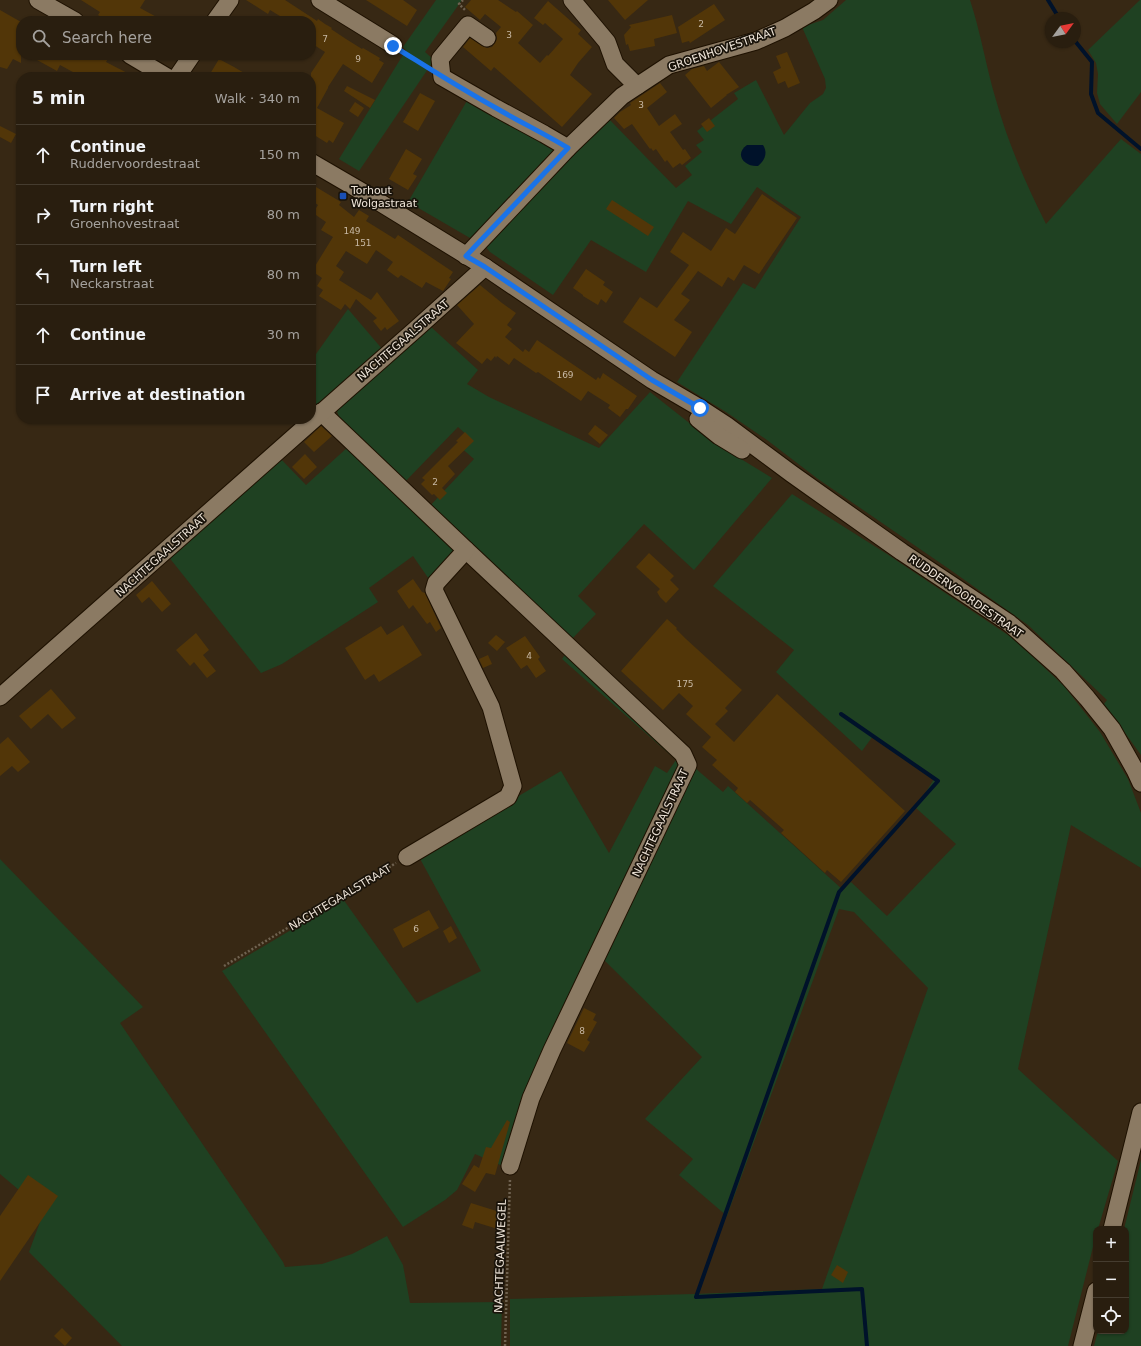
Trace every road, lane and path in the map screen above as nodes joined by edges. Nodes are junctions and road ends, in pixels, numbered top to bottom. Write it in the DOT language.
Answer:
graph roads {
  1 [pos="38,0"];
  2 [pos="230,0"];
  3 [pos="320,0"];
  4 [pos="572,0"];
  5 [pos="829,0"];
  6 [pos="66,16"];
  7 [pos="219,16"];
  8 [pos="487,38"];
  9 [pos="393,46"];
  10 [pos="138,60"];
  11 [pos="189,60"];
  12 [pos="159,72"];
  13 [pos="181,72"];
  14 [pos="442,77"];
  15 [pos="637,86"];
  16 [pos="568,148"];
  17 [pos="316,165"];
  18 [pos="466,256"];
  19 [pos="485,267"];
  20 [pos="321,412"];
  21 [pos="316,416"];
  22 [pos="307,424"];
  23 [pos="466,550"];
  24 [pos="0,697"];
  25 [pos="1139,774"];
  26 [pos="406,857"];
  27 [pos="224,966"];
  28 [pos="1141,1112"];
  29 [pos="510,1166"];
  30 [pos="1113,1226"];
  31 [pos="1094,1298"];
  32 [pos="505,1346"];
  33 [pos="1082,1346"];
  1 -- 6 [label="street"];
  2 -- 7 [label="street"];
  3 -- 9 [label="street"];
  4 -- 15 [label="street"];
  5 -- 15 [label="street, GROENHOVESTRAAT"];
  8 -- 14 [label="street"];
  9 -- 14 [label="path"];
  10 -- 12 [label="street"];
  11 -- 13 [label="street"];
  14 -- 16 [label="street"];
  15 -- 16 [label="street, GROENHOVESTRAAT"];
  16 -- 18 [label="street, GROENHOVESTRAAT"];
  17 -- 18 [label="street, RUDDERVOORDESTRAAT"];
  18 -- 19 [label="street, RUDDERVOORDESTRAAT"];
  19 -- 20 [label="street, NACHTEGAALSTRAAT"];
  19 -- 25 [label="street, RUDDERVOORDESTRAAT"];
  20 -- 21 [label="street, NACHTEGAALSTRAAT"];
  20 -- 23 [label="street, NACHTEGAALSTRAAT"];
  22 -- 24 [label="street, NACHTEGAALSTRAAT"];
  23 -- 26 [label="street"];
  23 -- 29 [label="street, NACHTEGAALSTRAAT"];
  26 -- 27 [label="path, NACHTEGAALSTRAAT"];
  28 -- 30 [label="street"];
  29 -- 32 [label="path, NACHTEGAALWEGEL"];
  31 -- 33 [label="street"];
}
